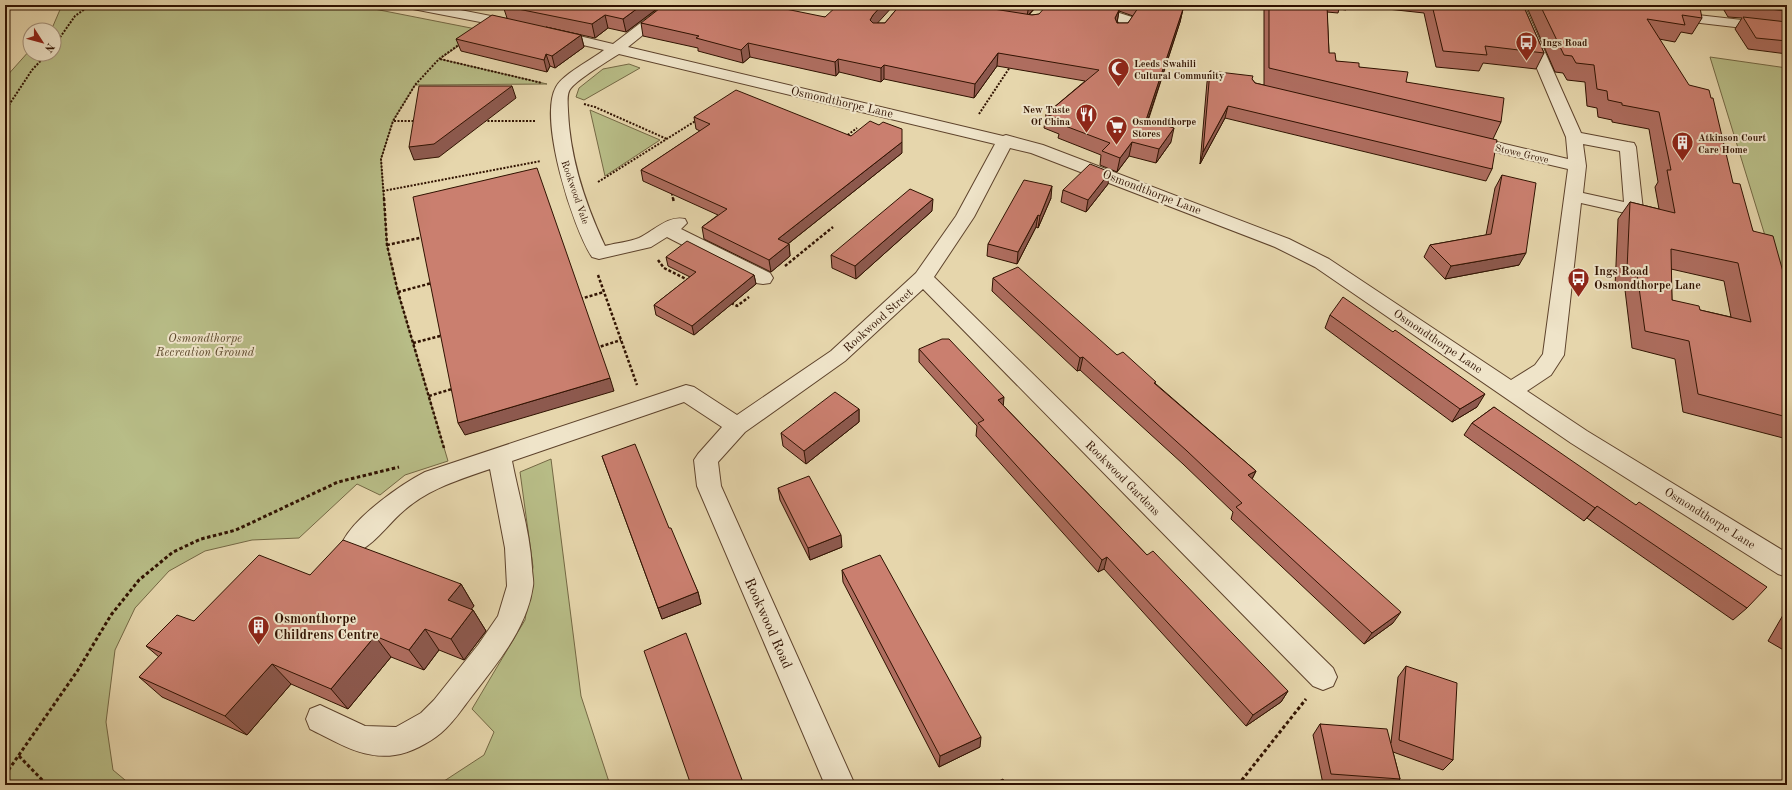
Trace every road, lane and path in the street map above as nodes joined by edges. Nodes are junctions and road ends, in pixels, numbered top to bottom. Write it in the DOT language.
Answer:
graph roads {
  1 [pos="68,5"];
  2 [pos="413,5"];
  3 [pos="673,5"];
  4 [pos="1080,5"];
  5 [pos="1517,5"];
  6 [pos="1661,15"];
  7 [pos="496,21"];
  8 [pos="1787,29"];
  9 [pos="1121,32"];
  10 [pos="62,35"];
  11 [pos="617,48"];
  12 [pos="439,59"];
  13 [pos="40,62"];
  14 [pos="1011,67"];
  15 [pos="562,93"];
  16 [pos="5,111"];
  17 [pos="880,111"];
  18 [pos="703,116"];
  19 [pos="417,121"];
  20 [pos="481,121"];
  21 [pos="560,121"];
  22 [pos="394,122"];
  23 [pos="690,124"];
  24 [pos="697,127"];
  25 [pos="968,131"];
  26 [pos="1456,137"];
  27 [pos="1574,137"];
  28 [pos="667,139"];
  29 [pos="843,139"];
  30 [pos="1006,140"];
  31 [pos="563,157"];
  32 [pos="1577,166"];
  33 [pos="678,190"];
  34 [pos="383,191"];
  35 [pos="576,196"];
  36 [pos="1573,196"];
  37 [pos="673,227"];
  38 [pos="425,236"];
  39 [pos="387,245"];
  40 [pos="599,252"];
  41 [pos="763,278"];
  42 [pos="923,278"];
  43 [pos="435,282"];
  44 [pos="398,292"];
  45 [pos="604,292"];
  46 [pos="574,300"];
  47 [pos="451,333"];
  48 [pos="621,340"];
  49 [pos="413,343"];
  50 [pos="592,349"];
  51 [pos="458,387"];
  52 [pos="1510,390"];
  53 [pos="428,396"];
  54 [pos="645,406"];
  55 [pos="737,426"];
  56 [pos="500,457"];
  57 [pos="706,460"];
  58 [pos="400,467"];
  59 [pos="443,476"];
  60 [pos="356,541"];
  61 [pos="1787,566"];
  62 [pos="1323,678"];
  63 [pos="320,719"];
  64 [pos="19,756"];
  65 [pos="5,775"];
  66 [pos="47,785"];
  67 [pos="840,785"];
  68 [pos="1238,785"];
  1 -- 10 [label="path"];
  2 -- 7 [label="street, Osmondthorpe Lane"];
  3 -- 11 [label="street"];
  4 -- 9 [label="street"];
  5 -- 27 [label="street"];
  6 -- 8 [label="street"];
  7 -- 11 [label="street, Osmondthorpe Lane"];
  7 -- 12 [label="path"];
  11 -- 15 [label="street"];
  11 -- 17 [label="street, Osmondthorpe Lane"];
  12 -- 15 [label="path"];
  12 -- 22 [label="path"];
  13 -- 16 [label="path"];
  14 -- 25 [label="path"];
  15 -- 21 [label="street, Rookwood Vale"];
  15 -- 28 [label="path"];
  17 -- 25 [label="street, Osmondthorpe Lane"];
  17 -- 29 [label="path"];
  18 -- 23 [label="path"];
  19 -- 22 [label="path"];
  20 -- 21 [label="path"];
  21 -- 31 [label="street, Rookwood Vale"];
  22 -- 34 [label="path"];
  23 -- 24 [label="path"];
  23 -- 28 [label="path"];
  25 -- 30 [label="street, Osmondthorpe Lane"];
  26 -- 32 [label="street, Stowe Grove"];
  27 -- 32 [label="street"];
  27 -- 36 [label="street"];
  28 -- 35 [label="path"];
  30 -- 42 [label="street, Rookwood Street"];
  30 -- 52 [label="street, Osmondthorpe Lane"];
  31 -- 34 [label="path"];
  31 -- 35 [label="street, Rookwood Vale"];
  32 -- 36 [label="street"];
  33 -- 37 [label="path"];
  34 -- 39 [label="path"];
  35 -- 40 [label="street, Rookwood Vale"];
  36 -- 52 [label="street"];
  37 -- 40 [label="street"];
  37 -- 41 [label="street"];
  38 -- 39 [label="path"];
  39 -- 44 [label="path"];
  40 -- 45 [label="path"];
  42 -- 55 [label="street, Rookwood Street"];
  42 -- 62 [label="street, Rookwood Gardens"];
  43 -- 44 [label="path"];
  44 -- 49 [label="path"];
  45 -- 46 [label="path"];
  45 -- 48 [label="path"];
  47 -- 49 [label="path"];
  48 -- 50 [label="path"];
  48 -- 54 [label="path"];
  49 -- 53 [label="path"];
  51 -- 53 [label="path"];
  52 -- 61 [label="street, Osmondthorpe Lane"];
  53 -- 59 [label="path"];
  54 -- 55 [label="street"];
  54 -- 56 [label="street"];
  55 -- 57 [label="street, Rookwood Street"];
  56 -- 59 [label="street"];
  56 -- 63 [label="street"];
  57 -- 67 [label="street, Rookwood Road"];
  58 -- 64 [label="path"];
  59 -- 60 [label="street"];
  62 -- 68 [label="path"];
  64 -- 65 [label="path"];
  64 -- 66 [label="path"];
}
